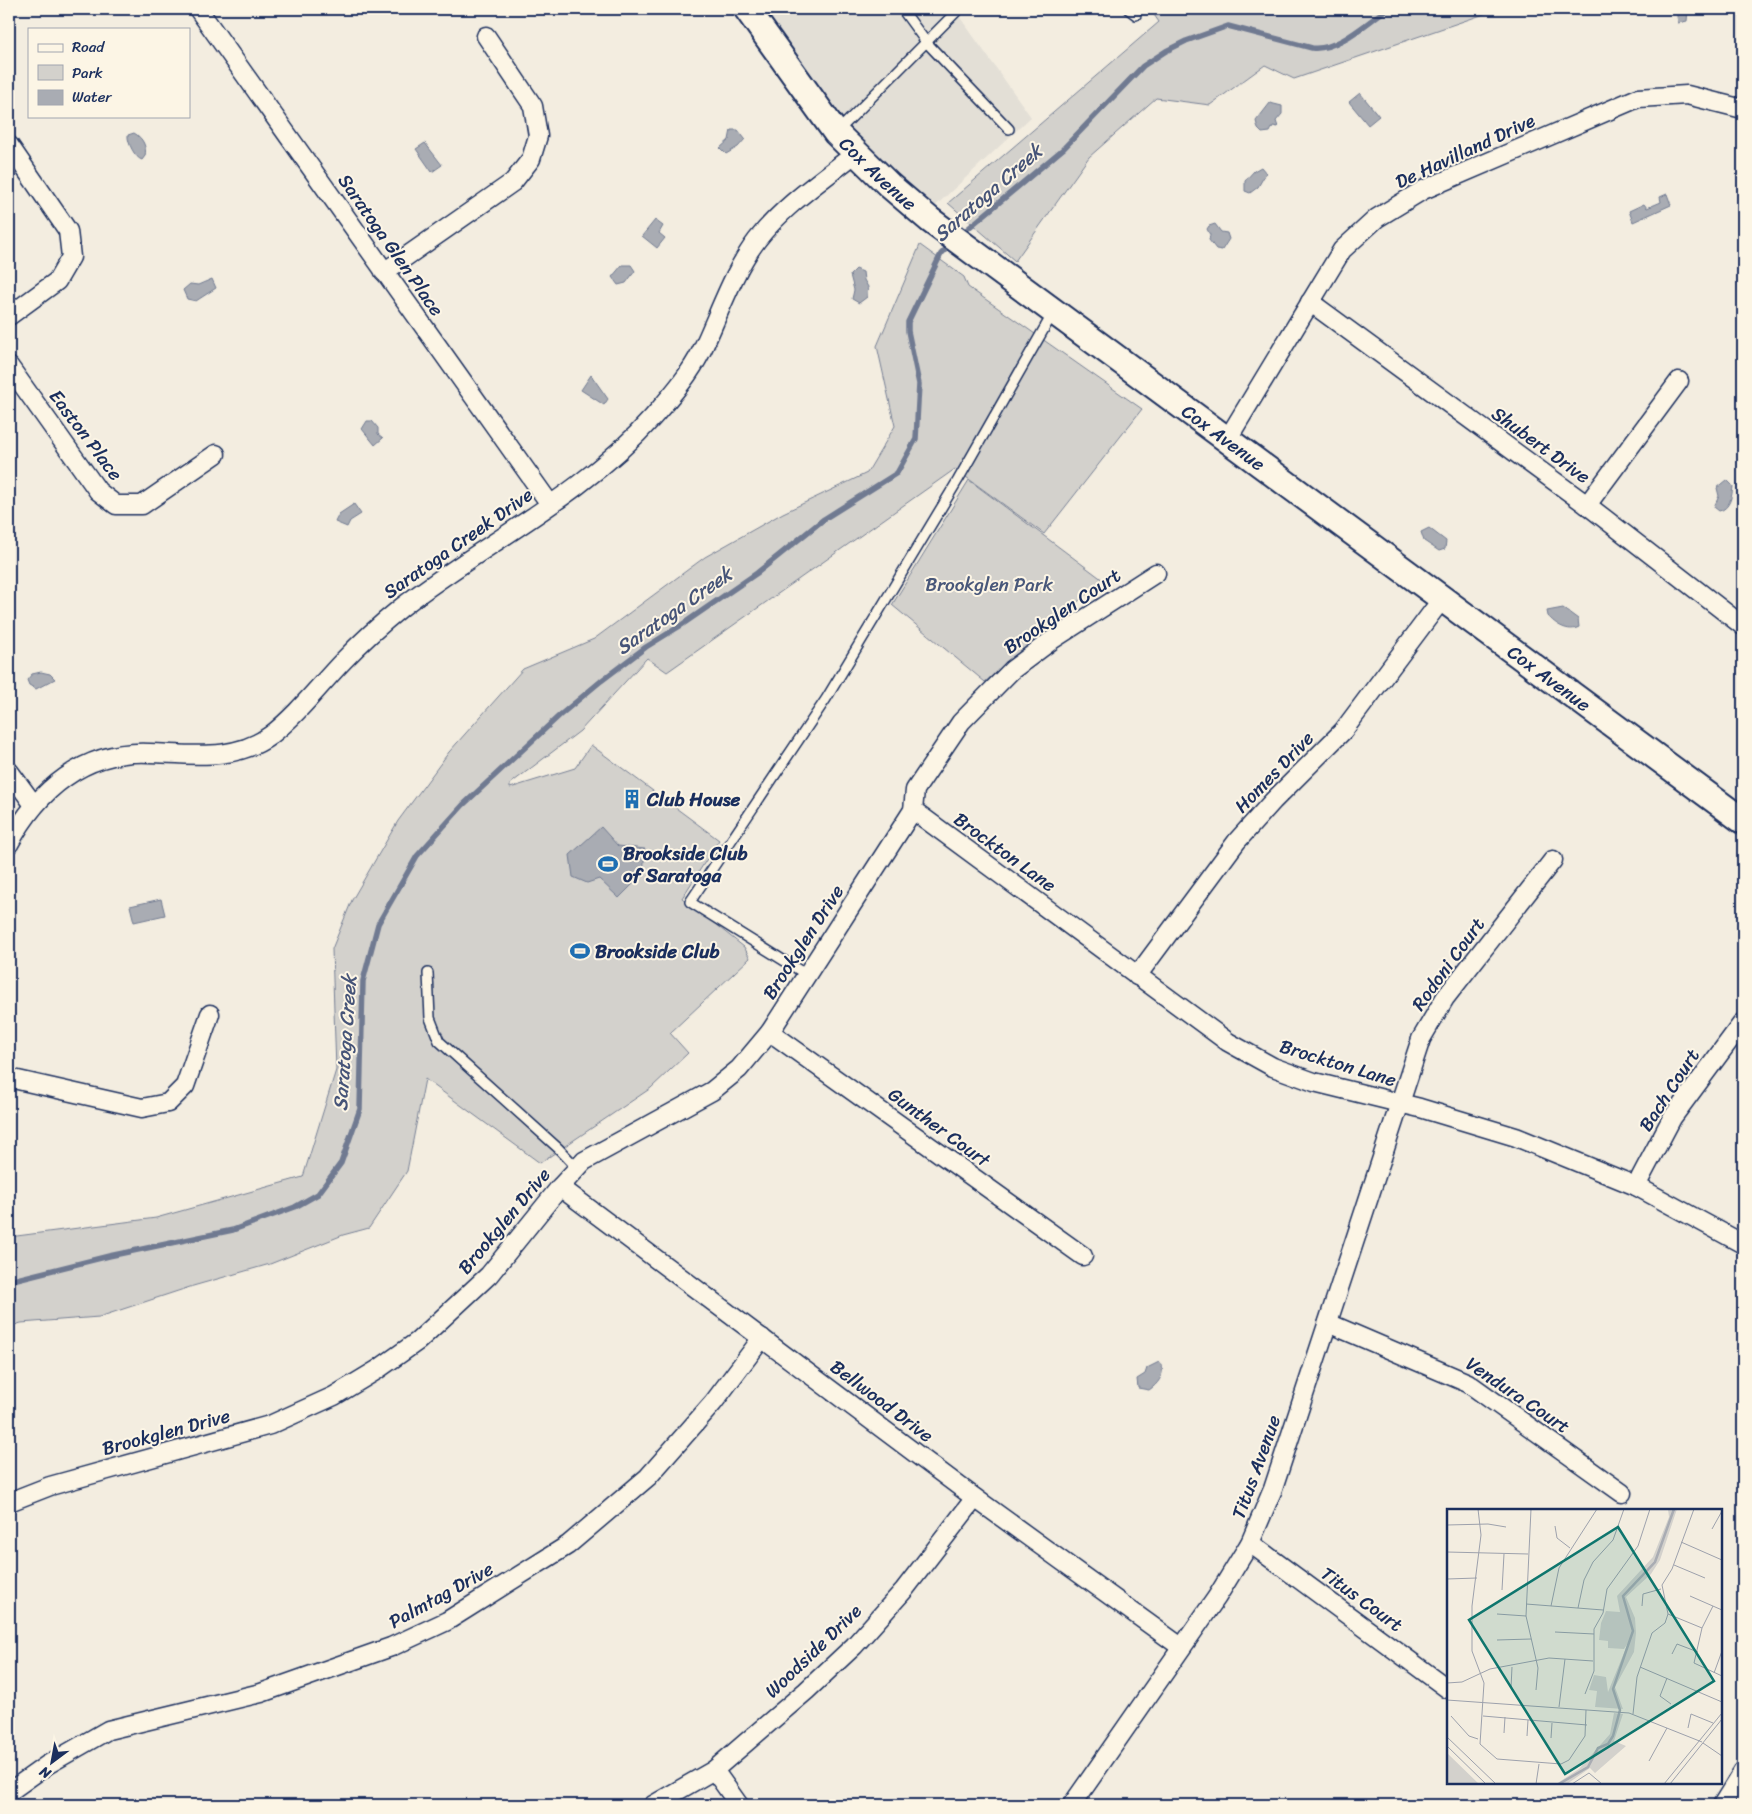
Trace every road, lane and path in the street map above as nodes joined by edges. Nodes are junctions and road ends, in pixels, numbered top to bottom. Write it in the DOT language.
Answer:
graph roads {
  1 [pos="198,9"];
  2 [pos="747,9"];
  3 [pos="902,9"];
  4 [pos="959,9"];
  5 [pos="486,36"];
  6 [pos="926,42"];
  7 [pos="1743,109"];
  8 [pos="1009,130"];
  9 [pos="836,133"];
  10 [pos="9,145"];
  11 [pos="856,153"];
  12 [pos="384,272"];
  13 [pos="1310,302"];
  14 [pos="1053,313"];
  15 [pos="9,316"];
  16 [pos="9,366"];
  17 [pos="1679,381"];
  18 [pos="1226,440"];
  19 [pos="216,454"];
  20 [pos="550,504"];
  21 [pos="1587,505"];
  22 [pos="1156,574"];
  23 [pos="1442,599"];
  24 [pos="1743,626"];
  25 [pos="9,771"];
  26 [pos="34,805"];
  27 [pos="913,810"];
  28 [pos="1743,822"];
  29 [pos="9,844"];
  30 [pos="1553,860"];
  31 [pos="428,973"];
  32 [pos="807,975"];
  33 [pos="1137,976"];
  34 [pos="210,1014"];
  35 [pos="1743,1022"];
  36 [pos="770,1032"];
  37 [pos="9,1078"];
  38 [pos="1399,1104"];
  39 [pos="577,1168"];
  40 [pos="1636,1186"];
  41 [pos="560,1187"];
  42 [pos="1743,1244"];
  43 [pos="1083,1256"];
  44 [pos="1328,1323"];
  45 [pos="762,1338"];
  46 [pos="1622,1493"];
  47 [pos="975,1498"];
  48 [pos="9,1502"];
  49 [pos="1250,1543"];
  50 [pos="1181,1647"];
  51 [pos="1447,1688"];
  52 [pos="714,1770"];
  53 [pos="1743,1771"];
  54 [pos="9,1792"];
  55 [pos="653,1805"];
  56 [pos="740,1805"];
  57 [pos="1072,1805"];
  58 [pos="1722,1805"];
  1 -- 12 [label="street, Saratoga Glen Place"];
  2 -- 9 [label="main road, Cox Avenue"];
  3 -- 6 [label="lane"];
  4 -- 6 [label="lane"];
  5 -- 12 [label="street"];
  6 -- 8 [label="lane"];
  6 -- 9 [label="lane"];
  7 -- 13 [label="street, De Havilland Drive"];
  9 -- 11 [label="main road, Cox Avenue"];
  10 -- 15 [label="street"];
  11 -- 14 [label="main road, Cox Avenue"];
  11 -- 20 [label="street, Saratoga Creek Drive"];
  12 -- 20 [label="street, Saratoga Glen Place"];
  13 -- 18 [label="street, De Havilland Drive"];
  13 -- 21 [label="street, Shubert Drive"];
  14 -- 18 [label="main road, Cox Avenue"];
  14 -- 32 [label="lane"];
  16 -- 19 [label="street, Easton Place"];
  17 -- 21 [label="street"];
  18 -- 23 [label="main road, Cox Avenue"];
  20 -- 26 [label="street, Saratoga Creek Drive"];
  21 -- 24 [label="street, Shubert Drive"];
  22 -- 27 [label="street, Brookglen Court"];
  23 -- 28 [label="main road, Cox Avenue"];
  23 -- 33 [label="street, Homes Drive"];
  25 -- 26 [label="street"];
  26 -- 29 [label="street, Saratoga Creek Drive"];
  27 -- 32 [label="street, Brookglen Drive"];
  27 -- 33 [label="street, Brockton Lane"];
  30 -- 38 [label="street, Rodoni Court"];
  31 -- 39 [label="lane"];
  32 -- 36 [label="street, Brookglen Drive"];
  33 -- 38 [label="street, Brockton Lane"];
  34 -- 37 [label="street"];
  35 -- 40 [label="street, Bach Court"];
  36 -- 39 [label="street, Brookglen Drive"];
  36 -- 43 [label="street, Gunther Court"];
  38 -- 40 [label="street, Brockton Lane"];
  38 -- 44 [label="street, Titus Avenue"];
  39 -- 41 [label="street, Brookglen Drive"];
  40 -- 42 [label="street, Brockton Lane"];
  41 -- 45 [label="street, Bellwood Drive"];
  41 -- 48 [label="street, Brookglen Drive"];
  44 -- 46 [label="street, Vendura Court"];
  44 -- 49 [label="street, Titus Avenue"];
  45 -- 47 [label="street, Bellwood Drive"];
  45 -- 54 [label="street, Palmtag Drive"];
  47 -- 50 [label="street, Bellwood Drive"];
  47 -- 52 [label="street, Woodside Drive"];
  49 -- 50 [label="street, Titus Avenue"];
  49 -- 51 [label="street, Titus Court"];
  50 -- 57 [label="street, Titus Avenue"];
  52 -- 55 [label="street, Woodside Drive"];
  52 -- 56 [label="street"];
  53 -- 58 [label="street"];
}
